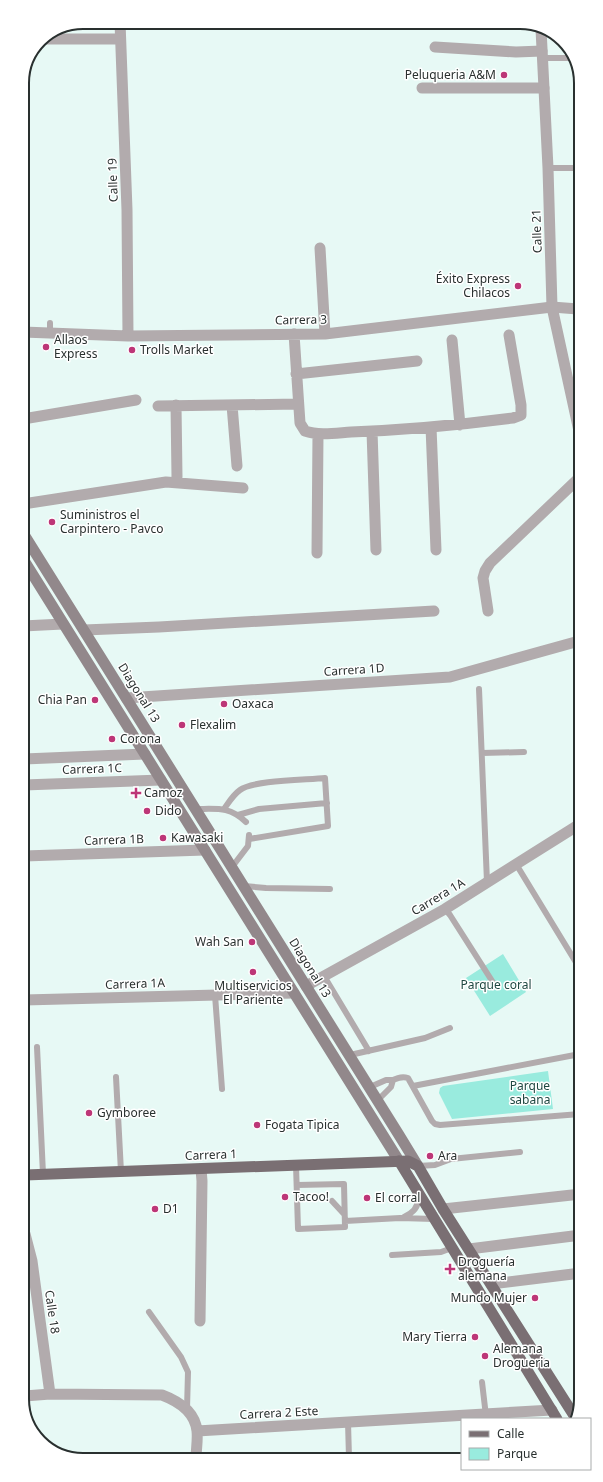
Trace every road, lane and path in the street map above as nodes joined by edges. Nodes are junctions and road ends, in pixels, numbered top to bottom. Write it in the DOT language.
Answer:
graph roads {
  1 [pos="120,29"];
  2 [pos="541,34"];
  3 [pos="53,39"];
  4 [pos="120,39"];
  5 [pos="435,46"];
  6 [pos="543,55"];
  7 [pos="568,57"];
  8 [pos="422,88"];
  9 [pos="544,88"];
  10 [pos="548,168"];
  11 [pos="574,168"];
  12 [pos="320,248"];
  13 [pos="552,307"];
  14 [pos="574,309"];
  15 [pos="29,331"];
  16 [pos="294,334"];
  17 [pos="325,334"];
  18 [pos="509,335"];
  19 [pos="128,336"];
  20 [pos="452,340"];
  21 [pos="417,361"];
  22 [pos="296,374"];
  23 [pos="136,400"];
  24 [pos="298,404"];
  25 [pos="176,405"];
  26 [pos="232,405"];
  27 [pos="158,406"];
  28 [pos="574,408"];
  29 [pos="29,418"];
  30 [pos="460,425"];
  31 [pos="431,427"];
  32 [pos="372,432"];
  33 [pos="318,434"];
  34 [pos="236,466"];
  35 [pos="178,477"];
  36 [pos="574,483"];
  37 [pos="243,488"];
  38 [pos="29,503"];
  39 [pos="29,543"];
  40 [pos="376,550"];
  41 [pos="436,550"];
  42 [pos="317,553"];
  43 [pos="29,569"];
  44 [pos="434,611"];
  45 [pos="488,611"];
  46 [pos="63,624"];
  47 [pos="29,626"];
  48 [pos="84,630"];
  49 [pos="574,642"];
  50 [pos="479,689"];
  51 [pos="126,698"];
  52 [pos="524,752"];
  53 [pos="482,753"];
  54 [pos="145,754"];
  55 [pos="29,759"];
  56 [pos="161,780"];
  57 [pos="29,785"];
  58 [pos="326,803"];
  59 [pos="195,808"];
  60 [pos="224,809"];
  61 [pos="238,815"];
  62 [pos="246,822"];
  63 [pos="574,828"];
  64 [pos="205,850"];
  65 [pos="29,856"];
  66 [pos="516,864"];
  67 [pos="232,867"];
  68 [pos="487,882"];
  69 [pos="244,886"];
  70 [pos="330,889"];
  71 [pos="445,909"];
  72 [pos="574,959"];
  73 [pos="324,976"];
  74 [pos="494,984"];
  75 [pos="306,986"];
  76 [pos="294,993"];
  77 [pos="215,995"];
  78 [pos="29,1000"];
  79 [pos="450,1028"];
  80 [pos="38,1046"];
  81 [pos="369,1051"];
  82 [pos="350,1055"];
  83 [pos="574,1055"];
  84 [pos="116,1077"];
  85 [pos="393,1080"];
  86 [pos="413,1086"];
  87 [pos="370,1087"];
  88 [pos="222,1089"];
  89 [pos="378,1100"];
  90 [pos="574,1114"];
  91 [pos="520,1152"];
  92 [pos="399,1162"];
  93 [pos="296,1165"];
  94 [pos="418,1166"];
  95 [pos="201,1169"];
  96 [pos="121,1172"];
  97 [pos="43,1174"];
  98 [pos="29,1175"];
  99 [pos="316,1184"];
  100 [pos="297,1185"];
  101 [pos="302,1190"];
  102 [pos="320,1190"];
  103 [pos="417,1191"];
  104 [pos="574,1195"];
  105 [pos="332,1201"];
  106 [pos="443,1209"];
  107 [pos="345,1218"];
  108 [pos="400,1218"];
  109 [pos="434,1219"];
  110 [pos="333,1223"];
  111 [pos="338,1228"];
  112 [pos="574,1236"];
  113 [pos="452,1248"];
  114 [pos="469,1249"];
  115 [pos="392,1255"];
  116 [pos="29,1268"];
  117 [pos="574,1274"];
  118 [pos="491,1284"];
  119 [pos="149,1312"];
  120 [pos="200,1321"];
  121 [pos="482,1382"];
  122 [pos="50,1394"];
  123 [pos="29,1396"];
  124 [pos="187,1409"];
  125 [pos="573,1411"];
  126 [pos="555,1414"];
  127 [pos="486,1416"];
  128 [pos="348,1422"];
  129 [pos="197,1431"];
  130 [pos="196,1453"];
  131 [pos="349,1453"];
  1 -- 4 [label="street, Calle 19"];
  2 -- 6 [label="street, Calle 21"];
  3 -- 4 [label="street"];
  4 -- 19 [label="street, Calle 19"];
  5 -- 6 [label="street"];
  6 -- 7 [label="lane"];
  6 -- 9 [label="street, Calle 21"];
  8 -- 9 [label="street"];
  9 -- 10 [label="street, Calle 21"];
  10 -- 11 [label="lane"];
  10 -- 13 [label="street, Calle 21"];
  12 -- 17 [label="street"];
  13 -- 14 [label="street, Carrera 3"];
  13 -- 17 [label="street, Carrera 3"];
  13 -- 28 [label="street, Calle 21"];
  15 -- 19 [label="street, Carrera 3"];
  16 -- 17 [label="street, Carrera 3"];
  16 -- 19 [label="street, Carrera 3"];
  16 -- 22 [label="street"];
  18 -- 30 [label="street"];
  20 -- 30 [label="street"];
  21 -- 22 [label="street"];
  22 -- 24 [label="street"];
  23 -- 29 [label="street"];
  24 -- 26 [label="street"];
  24 -- 33 [label="street"];
  25 -- 26 [label="street"];
  25 -- 27 [label="street"];
  25 -- 35 [label="street"];
  26 -- 34 [label="street"];
  30 -- 31 [label="street"];
  31 -- 32 [label="street"];
  31 -- 41 [label="street"];
  32 -- 33 [label="street"];
  32 -- 40 [label="street"];
  33 -- 42 [label="street"];
  36 -- 45 [label="street"];
  37 -- 38 [label="street"];
  39 -- 48 [label="main road, Diagonal 13"];
  43 -- 46 [label="main road"];
  44 -- 48 [label="street"];
  46 -- 47 [label="street"];
  46 -- 54 [label="main road"];
  48 -- 51 [label="main road, Diagonal 13"];
  49 -- 51 [label="street, Carrera 1D"];
  50 -- 53 [label="lane"];
  51 -- 59 [label="main road, Diagonal 13"];
  52 -- 53 [label="lane"];
  53 -- 68 [label="lane"];
  54 -- 55 [label="street"];
  54 -- 56 [label="main road"];
  56 -- 57 [label="street, Carrera 1C"];
  56 -- 64 [label="main road"];
  58 -- 60 [label="lane"];
  58 -- 61 [label="lane"];
  58 -- 67 [label="lane"];
  59 -- 60 [label="lane"];
  59 -- 67 [label="main road, Diagonal 13"];
  60 -- 61 [label="lane"];
  61 -- 62 [label="lane"];
  63 -- 66 [label="street, Carrera 1A"];
  64 -- 65 [label="street, Carrera 1B"];
  64 -- 76 [label="main road"];
  66 -- 68 [label="street, Carrera 1A"];
  66 -- 72 [label="lane"];
  67 -- 69 [label="main road, Diagonal 13"];
  68 -- 71 [label="street, Carrera 1A"];
  69 -- 70 [label="lane"];
  69 -- 75 [label="main road, Diagonal 13"];
  71 -- 73 [label="street, Carrera 1A"];
  71 -- 74 [label="lane"];
  73 -- 75 [label="street, Carrera 1A"];
  73 -- 81 [label="lane"];
  75 -- 82 [label="main road, Diagonal 13"];
  76 -- 77 [label="street, Carrera 1A"];
  76 -- 92 [label="main road"];
  77 -- 78 [label="street, Carrera 1A"];
  77 -- 88 [label="lane"];
  79 -- 81 [label="lane"];
  80 -- 97 [label="lane"];
  81 -- 82 [label="lane"];
  82 -- 87 [label="main road, Diagonal 13"];
  83 -- 86 [label="lane"];
  84 -- 96 [label="lane"];
  85 -- 86 [label="lane"];
  85 -- 87 [label="lane"];
  85 -- 89 [label="lane"];
  86 -- 90 [label="lane"];
  87 -- 89 [label="main road, Diagonal 13"];
  89 -- 94 [label="main road, Diagonal 13"];
  91 -- 94 [label="lane"];
  92 -- 93 [label="main road, Carrera 1"];
  92 -- 94 [label="main road, Carrera 1"];
  92 -- 103 [label="main road"];
  93 -- 95 [label="main road, Carrera 1"];
  93 -- 100 [label="lane"];
  94 -- 106 [label="main road, Diagonal 13"];
  95 -- 96 [label="main road, Carrera 1"];
  95 -- 120 [label="street"];
  96 -- 97 [label="main road, Carrera 1"];
  97 -- 98 [label="main road, Carrera 1"];
  99 -- 100 [label="lane"];
  99 -- 102 [label="lane"];
  99 -- 107 [label="lane"];
  100 -- 101 [label="lane"];
  100 -- 111 [label="lane"];
  103 -- 108 [label="lane"];
  103 -- 109 [label="main road"];
  104 -- 106 [label="street"];
  105 -- 107 [label="lane"];
  106 -- 114 [label="main road, Diagonal 13"];
  107 -- 108 [label="lane"];
  107 -- 111 [label="lane"];
  108 -- 109 [label="lane"];
  109 -- 113 [label="main road"];
  110 -- 111 [label="lane"];
  112 -- 114 [label="street"];
  113 -- 115 [label="lane"];
  113 -- 126 [label="main road"];
  114 -- 118 [label="main road, Diagonal 13"];
  116 -- 122 [label="street, Calle 18"];
  117 -- 118 [label="street"];
  118 -- 125 [label="main road, Diagonal 13"];
  119 -- 124 [label="lane"];
  121 -- 127 [label="lane"];
  122 -- 123 [label="street"];
  122 -- 124 [label="street"];
  124 -- 129 [label="street"];
  126 -- 127 [label="street, Carrera 2 Este"];
  127 -- 128 [label="street, Carrera 2 Este"];
  128 -- 129 [label="street, Carrera 2 Este"];
  128 -- 131 [label="lane"];
  129 -- 130 [label="street"];
}
